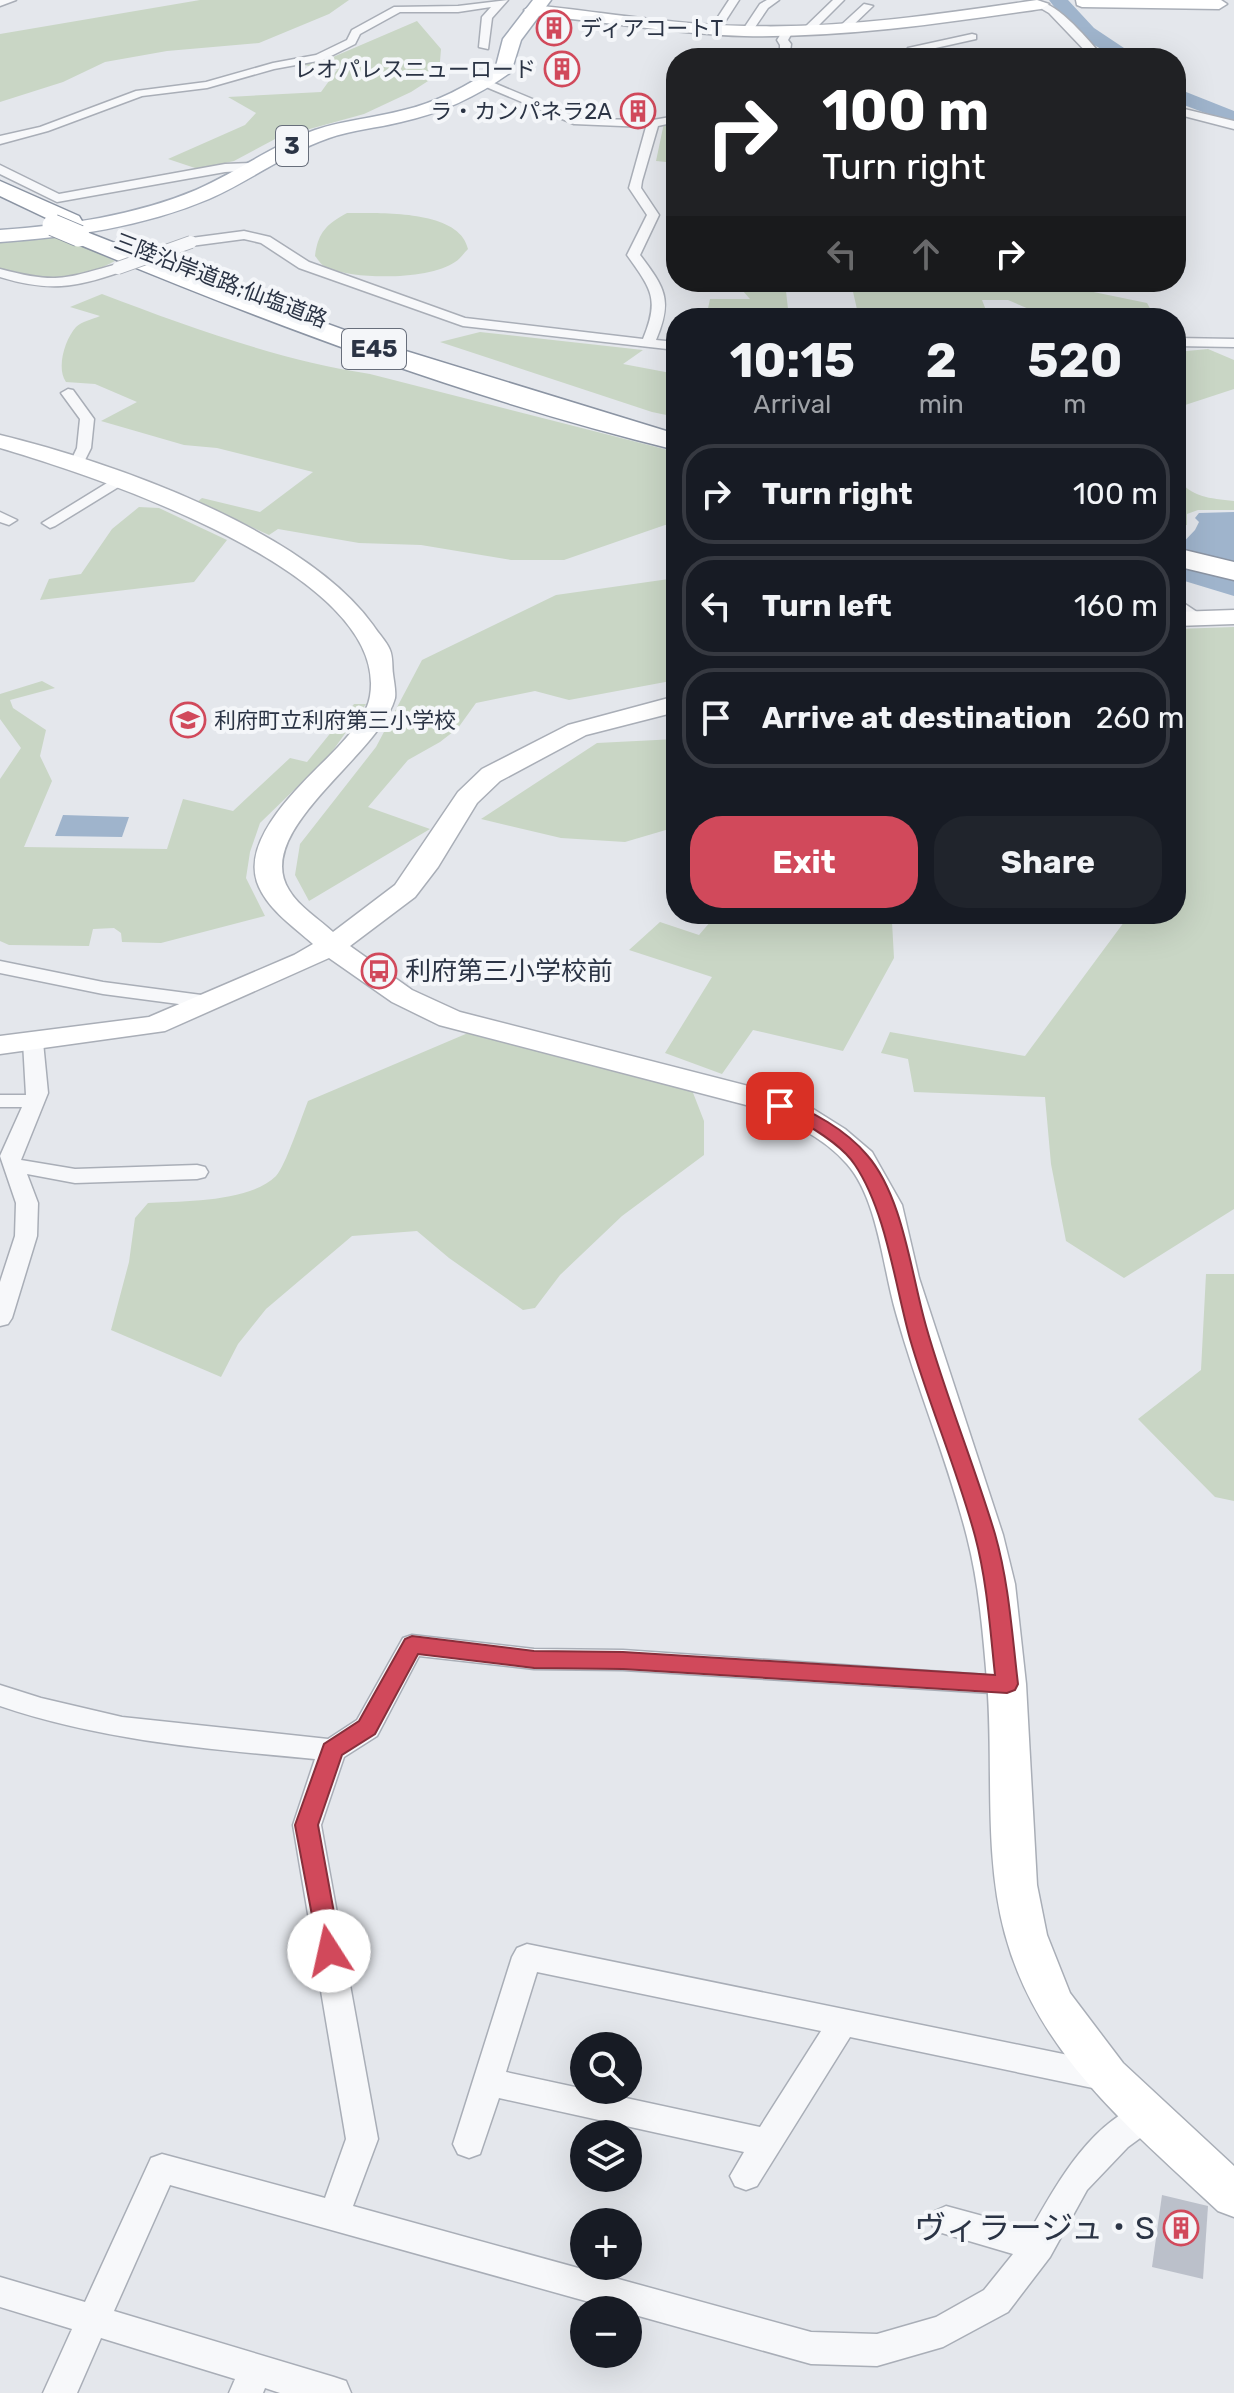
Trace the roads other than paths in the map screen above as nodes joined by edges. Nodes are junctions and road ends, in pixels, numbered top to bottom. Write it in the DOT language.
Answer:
graph roads {
  1 [pos="11,0"];
  2 [pos="734,0"];
  3 [pos="774,0"];
  4 [pos="839,0"];
  5 [pos="502,2"];
  6 [pos="0,3"];
  7 [pos="1059,3"];
  8 [pos="537,5"];
  9 [pos="1222,5"];
  10 [pos="868,6"];
  11 [pos="913,22"];
  12 [pos="844,28"];
  13 [pos="715,29"];
  14 [pos="808,30"];
  15 [pos="747,31"];
  16 [pos="788,31"];
  17 [pos="972,37"];
  18 [pos="484,47"];
  19 [pos="786,48"];
  20 [pos="920,48"];
  21 [pos="939,48"];
  22 [pos="1088,48"];
  23 [pos="483,82"];
  24 [pos="1186,113"];
  25 [pos="666,121"];
  26 [pos="653,124"];
  27 [pos="1234,125"];
  28 [pos="0,140"];
  29 [pos="251,167"];
  30 [pos="0,169"];
  31 [pos="0,188"];
  32 [pos="0,201"];
  33 [pos="75,228"];
  34 [pos="0,236"];
  35 [pos="0,273"];
  36 [pos="1186,342"];
  37 [pos="1234,343"];
  38 [pos="648,344"];
  39 [pos="666,345"];
  40 [pos="68,393"];
  41 [pos="666,427"];
  42 [pos="666,439"];
  43 [pos="0,441"];
  44 [pos="77,463"];
  45 [pos="120,480"];
  46 [pos="50,523"];
  47 [pos="1186,559"];
  48 [pos="1234,571"];
  49 [pos="1186,572"];
  50 [pos="1234,584"];
  51 [pos="1234,617"];
  52 [pos="1187,619"];
  53 [pos="666,707"];
  54 [pos="330,946"];
  55 [pos="0,967"];
  56 [pos="33,974"];
  57 [pos="0,980"];
  58 [pos="209,1002"];
  59 [pos="33,1042"];
  60 [pos="0,1045"];
  61 [pos="0,1101"];
  62 [pos="35,1101"];
  63 [pos="13,1165"];
  64 [pos="197,1172"];
  65 [pos="0,1318"];
  66 [pos="1007,1684"];
  67 [pos="0,1695"];
  68 [pos="332,1750"];
  69 [pos="842,2024"];
  70 [pos="1107,2077"];
  71 [pos="488,2082"];
  72 [pos="1147,2115"];
  73 [pos="767,2143"];
  74 [pos="469,2144"];
  75 [pos="746,2176"];
  76 [pos="1234,2196"];
  77 [pos="334,2216"];
  78 [pos="946,2221"];
  79 [pos="1039,2246"];
  80 [pos="0,2292"];
  81 [pos="93,2321"];
  82 [pos="250,2381"];
  83 [pos="60,2393"];
  84 [pos="334,2393"];
  1 -- 6 [label="street"];
  2 -- 13 [label="street"];
  3 -- 15 [label="street"];
  4 -- 14 [label="street"];
  5 -- 18 [label="street"];
  5 -- 28 [label="street"];
  7 -- 9 [label="street"];
  7 -- 11 [label="street"];
  7 -- 22 [label="street"];
  8 -- 13 [label="street"];
  8 -- 23 [label="main road, 3"];
  10 -- 12 [label="street"];
  11 -- 12 [label="street"];
  11 -- 20 [label="street"];
  12 -- 14 [label="street"];
  13 -- 15 [label="street"];
  14 -- 16 [label="street"];
  15 -- 16 [label="street"];
  16 -- 19 [label="street"];
  17 -- 21 [label="street"];
  23 -- 26 [label="street"];
  23 -- 29 [label="main road, 3"];
  24 -- 27 [label="street"];
  25 -- 26 [label="street"];
  26 -- 38 [label="street"];
  29 -- 30 [label="street"];
  29 -- 34 [label="main road, 3"];
  31 -- 33 [label="highway, 三陸沿岸道路;仙塩道路 / E45"];
  32 -- 33 [label="highway, 三陸沿岸道路;仙塩道路 / E45"];
  33 -- 41 [label="highway, 三陸沿岸道路;仙塩道路 / E45"];
  33 -- 42 [label="highway, 三陸沿岸道路;仙塩道路 / E45"];
  35 -- 38 [label="street, bridge"];
  36 -- 37 [label="street"];
  38 -- 39 [label="street"];
  40 -- 44 [label="street"];
  43 -- 44 [label="street"];
  44 -- 45 [label="street"];
  45 -- 46 [label="street"];
  45 -- 54 [label="street"];
  47 -- 48 [label="highway"];
  49 -- 50 [label="highway"];
  51 -- 52 [label="street"];
  53 -- 54 [label="street"];
  54 -- 58 [label="street"];
  54 -- 66 [label="street"];
  55 -- 56 [label="street"];
  56 -- 57 [label="street"];
  56 -- 58 [label="street"];
  58 -- 59 [label="street"];
  59 -- 60 [label="street"];
  59 -- 62 [label="street"];
  61 -- 62 [label="street"];
  62 -- 63 [label="street"];
  63 -- 64 [label="street"];
  63 -- 65 [label="street"];
  66 -- 68 [label="street"];
  66 -- 70 [label="street"];
  67 -- 68 [label="street"];
  68 -- 77 [label="street"];
  69 -- 70 [label="street"];
  69 -- 71 [label="street"];
  69 -- 73 [label="street"];
  70 -- 72 [label="street"];
  71 -- 73 [label="street"];
  71 -- 74 [label="street"];
  72 -- 76 [label="street"];
  72 -- 79 [label="street"];
  73 -- 75 [label="street"];
  77 -- 79 [label="street"];
  77 -- 81 [label="street"];
  78 -- 79 [label="street"];
  80 -- 81 [label="street"];
  81 -- 82 [label="street"];
  81 -- 83 [label="street"];
  82 -- 84 [label="street"];
}
